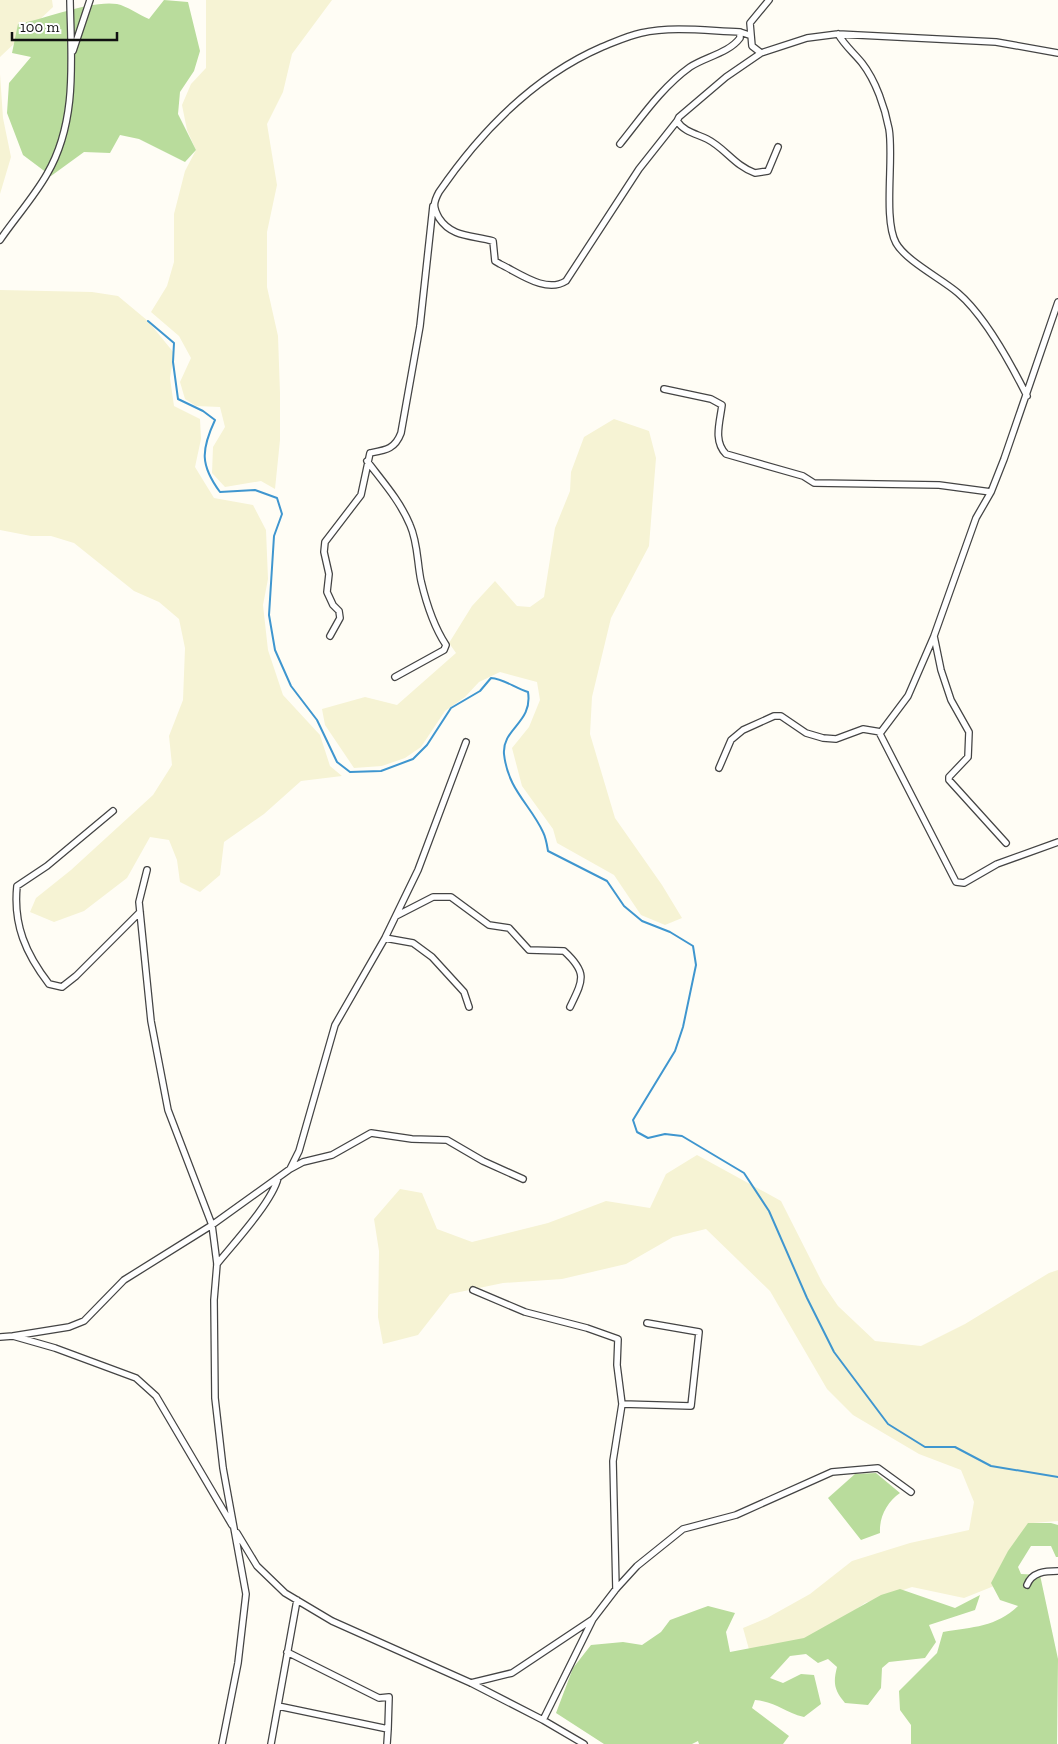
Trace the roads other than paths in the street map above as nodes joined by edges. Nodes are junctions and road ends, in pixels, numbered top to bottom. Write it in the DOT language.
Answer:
graph roads {
  1 [pos="70,0"];
  2 [pos="90,0"];
  3 [pos="768,0"];
  4 [pos="740,32"];
  5 [pos="838,34"];
  6 [pos="749,35"];
  7 [pos="1058,53"];
  8 [pos="761,54"];
  9 [pos="71,56"];
  10 [pos="677,122"];
  11 [pos="620,144"];
  12 [pos="778,147"];
  13 [pos="434,202"];
  14 [pos="0,240"];
  15 [pos="1058,302"];
  16 [pos="664,389"];
  17 [pos="1027,396"];
  18 [pos="367,461"];
  19 [pos="991,492"];
  20 [pos="330,636"];
  21 [pos="934,636"];
  22 [pos="395,678"];
  23 [pos="879,732"];
  24 [pos="466,742"];
  25 [pos="720,768"];
  26 [pos="112,811"];
  27 [pos="1058,842"];
  28 [pos="1006,843"];
  29 [pos="147,870"];
  30 [pos="140,912"];
  31 [pos="396,916"];
  32 [pos="385,938"];
  33 [pos="570,1006"];
  34 [pos="469,1007"];
  35 [pos="290,1169"];
  36 [pos="278,1178"];
  37 [pos="523,1179"];
  38 [pos="212,1225"];
  39 [pos="217,1264"];
  40 [pos="473,1290"];
  41 [pos="647,1323"];
  42 [pos="13,1336"];
  43 [pos="0,1337"];
  44 [pos="622,1404"];
  45 [pos="911,1492"];
  46 [pos="234,1529"];
  47 [pos="1058,1571"];
  48 [pos="1027,1586"];
  49 [pos="616,1589"];
  50 [pos="296,1600"];
  51 [pos="593,1619"];
  52 [pos="287,1652"];
  53 [pos="471,1684"];
  54 [pos="278,1706"];
  55 [pos="543,1720"];
  56 [pos="388,1729"];
  57 [pos="222,1744"];
  58 [pos="271,1744"];
  59 [pos="387,1744"];
  60 [pos="584,1744"];
  1 -- 9 [label="street"];
  2 -- 9 [label="street"];
  3 -- 6 [label="street"];
  4 -- 6 [label="street"];
  4 -- 11 [label="street"];
  4 -- 13 [label="street"];
  5 -- 7 [label="street"];
  5 -- 8 [label="street"];
  5 -- 17 [label="street"];
  6 -- 8 [label="street"];
  8 -- 10 [label="street"];
  9 -- 14 [label="street"];
  10 -- 12 [label="street"];
  10 -- 13 [label="street"];
  13 -- 18 [label="street"];
  15 -- 17 [label="street"];
  16 -- 19 [label="street"];
  17 -- 19 [label="street"];
  18 -- 20 [label="street"];
  18 -- 22 [label="street"];
  19 -- 21 [label="street"];
  21 -- 23 [label="street"];
  21 -- 28 [label="street"];
  23 -- 25 [label="street"];
  23 -- 27 [label="street"];
  24 -- 31 [label="street"];
  26 -- 30 [label="street"];
  29 -- 30 [label="street"];
  30 -- 38 [label="street"];
  31 -- 32 [label="street"];
  31 -- 33 [label="street"];
  32 -- 34 [label="street"];
  32 -- 35 [label="street"];
  35 -- 36 [label="street"];
  35 -- 37 [label="street"];
  36 -- 38 [label="street"];
  36 -- 39 [label="street"];
  38 -- 39 [label="street"];
  38 -- 42 [label="street"];
  39 -- 46 [label="street"];
  40 -- 44 [label="street"];
  41 -- 44 [label="street"];
  42 -- 43 [label="street"];
  42 -- 46 [label="street"];
  44 -- 49 [label="street"];
  45 -- 49 [label="street"];
  46 -- 50 [label="street"];
  46 -- 57 [label="street"];
  47 -- 48 [label="street"];
  49 -- 51 [label="street"];
  50 -- 52 [label="street"];
  50 -- 53 [label="street"];
  51 -- 53 [label="street"];
  51 -- 55 [label="street"];
  52 -- 54 [label="street"];
  52 -- 56 [label="street"];
  53 -- 55 [label="street"];
  54 -- 56 [label="street"];
  54 -- 58 [label="street"];
  55 -- 60 [label="street"];
  56 -- 59 [label="street"];
}
